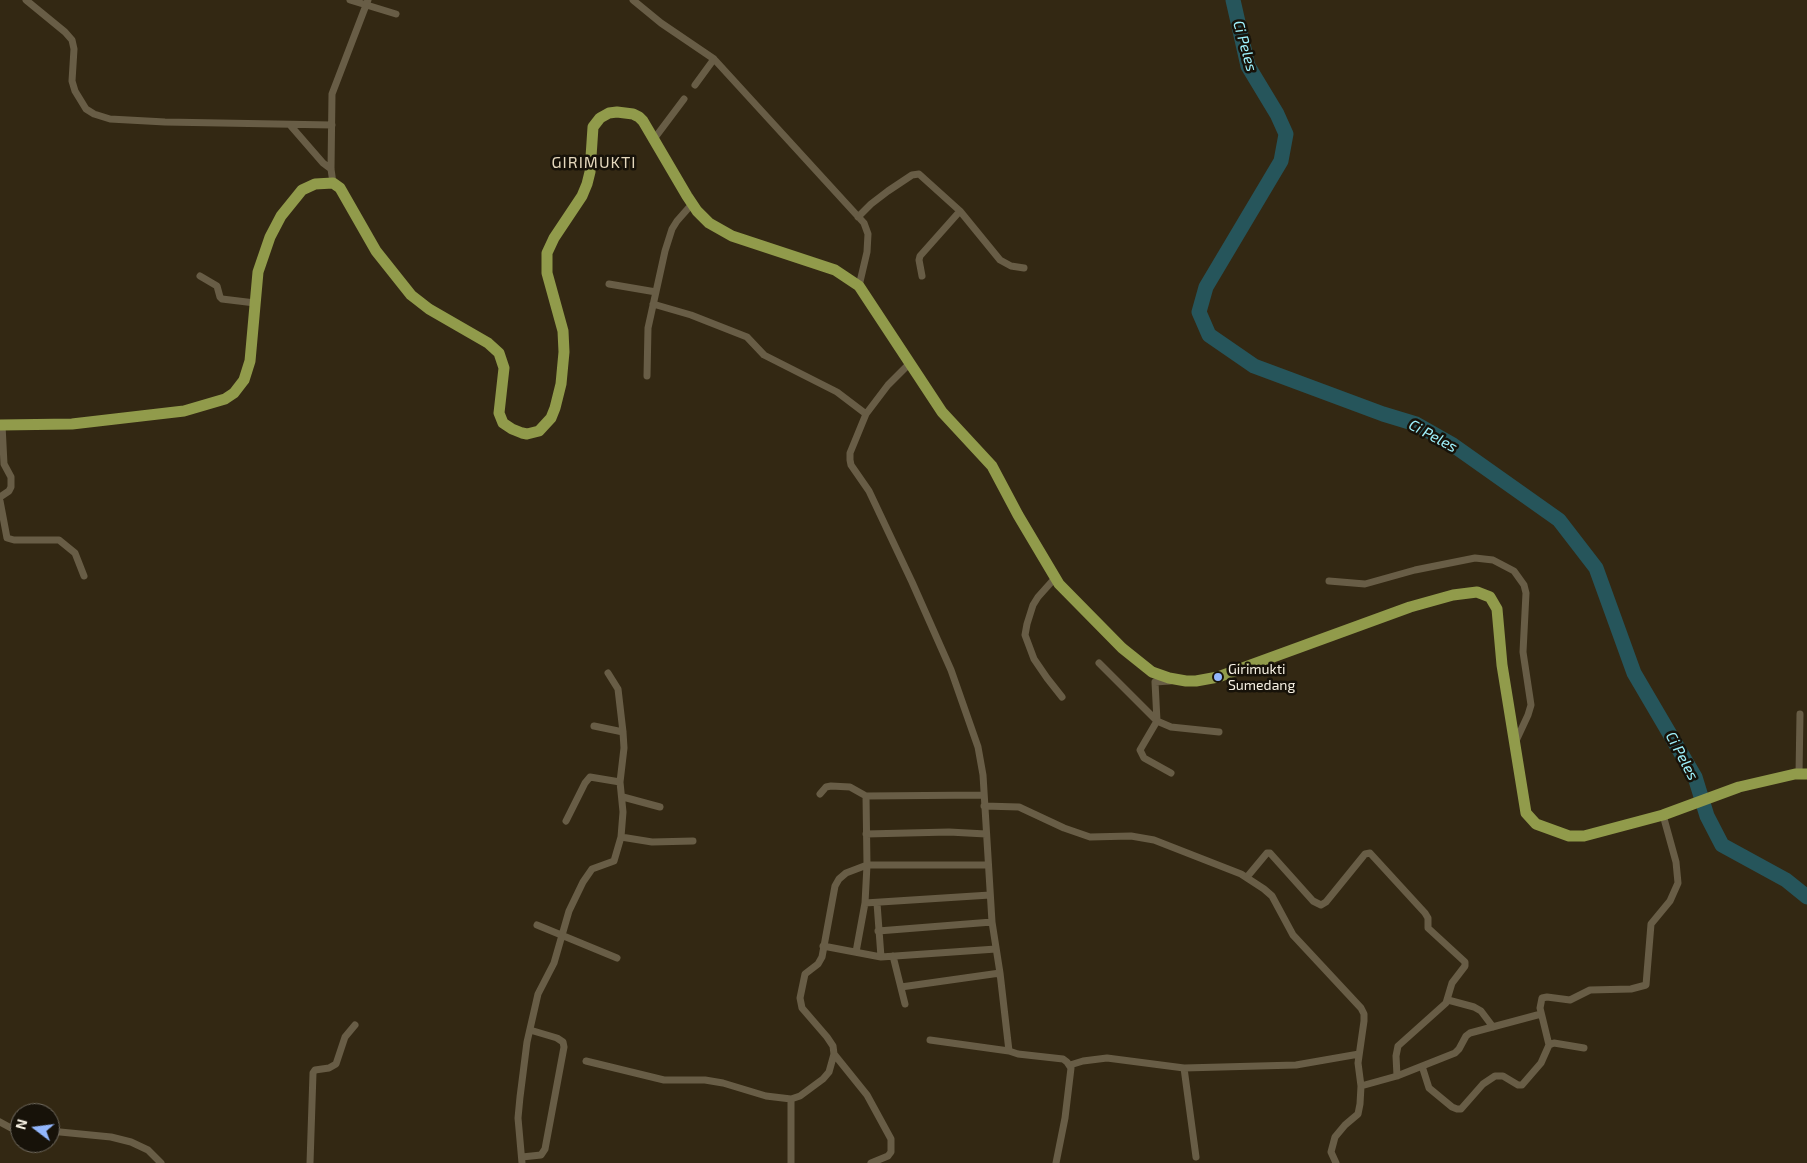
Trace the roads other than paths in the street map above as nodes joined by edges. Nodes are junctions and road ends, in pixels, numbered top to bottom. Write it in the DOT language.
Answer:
graph roads {
  1 [pos="26,0"];
  2 [pos="350,0"];
  3 [pos="633,0"];
  4 [pos="367,2"];
  5 [pos="396,14"];
  6 [pos="714,59"];
  7 [pos="695,85"];
  8 [pos="684,99"];
  9 [pos="290,125"];
  10 [pos="332,125"];
  11 [pos="654,139"];
  12 [pos="331,169"];
  13 [pos="333,183"];
  14 [pos="692,204"];
  15 [pos="960,211"];
  16 [pos="858,216"];
  17 [pos="1024,268"];
  18 [pos="200,276"];
  19 [pos="922,276"];
  20 [pos="609,284"];
  21 [pos="859,286"];
  22 [pos="656,292"];
  23 [pos="255,303"];
  24 [pos="653,304"];
  25 [pos="909,364"];
  26 [pos="647,376"];
  27 [pos="866,414"];
  28 [pos="1,425"];
  29 [pos="2,464"];
  30 [pos="0,497"];
  31 [pos="0,501"];
  32 [pos="84,576"];
  33 [pos="1055,578"];
  34 [pos="1328,581"];
  35 [pos="1099,663"];
  36 [pos="608,673"];
  37 [pos="1174,679"];
  38 [pos="1062,697"];
  39 [pos="1800,714"];
  40 [pos="1157,721"];
  41 [pos="594,726"];
  42 [pos="624,732"];
  43 [pos="1219,732"];
  44 [pos="1515,743"];
  45 [pos="1171,773"];
  46 [pos="1803,774"];
  47 [pos="620,782"];
  48 [pos="820,794"];
  49 [pos="866,796"];
  50 [pos="984,796"];
  51 [pos="623,797"];
  52 [pos="984,806"];
  53 [pos="660,807"];
  54 [pos="1663,815"];
  55 [pos="566,821"];
  56 [pos="866,834"];
  57 [pos="986,834"];
  58 [pos="621,836"];
  59 [pos="693,841"];
  60 [pos="867,865"];
  61 [pos="988,865"];
  62 [pos="1246,877"];
  63 [pos="990,895"];
  64 [pos="865,903"];
  65 [pos="876,903"];
  66 [pos="992,922"];
  67 [pos="537,925"];
  68 [pos="878,931"];
  69 [pos="561,936"];
  70 [pos="823,946"];
  71 [pos="996,949"];
  72 [pos="856,952"];
  73 [pos="893,956"];
  74 [pos="881,957"];
  75 [pos="617,958"];
  76 [pos="1000,973"];
  77 [pos="901,987"];
  78 [pos="1448,1000"];
  79 [pos="905,1004"];
  80 [pos="1541,1014"];
  81 [pos="355,1025"];
  82 [pos="1493,1027"];
  83 [pos="530,1030"];
  84 [pos="930,1040"];
  85 [pos="1548,1045"];
  86 [pos="1584,1048"];
  87 [pos="1009,1051"];
  88 [pos="834,1054"];
  89 [pos="1359,1054"];
  90 [pos="586,1061"];
  91 [pos="1070,1065"];
  92 [pos="1422,1066"];
  93 [pos="1184,1068"];
  94 [pos="1397,1076"];
  95 [pos="1361,1086"];
  96 [pos="790,1099"];
  97 [pos="60,1132"];
  98 [pos="1196,1156"];
  99 [pos="522,1160"];
  100 [pos="161,1163"];
  101 [pos="310,1163"];
  102 [pos="791,1163"];
  103 [pos="871,1163"];
  104 [pos="1056,1163"];
  105 [pos="1336,1163"];
  1 -- 9 [label="street"];
  2 -- 4 [label="street"];
  3 -- 6 [label="street"];
  4 -- 5 [label="street"];
  4 -- 10 [label="street"];
  6 -- 7 [label="street"];
  6 -- 16 [label="street"];
  8 -- 11 [label="street"];
  9 -- 10 [label="street"];
  9 -- 12 [label="street"];
  10 -- 12 [label="street"];
  11 -- 13 [label="main road"];
  11 -- 14 [label="main road"];
  12 -- 13 [label="street"];
  13 -- 23 [label="main road"];
  14 -- 21 [label="main road"];
  14 -- 22 [label="street"];
  15 -- 16 [label="street"];
  15 -- 17 [label="street"];
  15 -- 19 [label="street"];
  16 -- 21 [label="street"];
  18 -- 23 [label="street"];
  20 -- 22 [label="street"];
  21 -- 25 [label="main road"];
  22 -- 24 [label="street"];
  23 -- 28 [label="main road"];
  24 -- 26 [label="street"];
  24 -- 27 [label="street"];
  25 -- 27 [label="street"];
  25 -- 33 [label="main road"];
  27 -- 50 [label="street"];
  28 -- 29 [label="street"];
  29 -- 30 [label="street"];
  31 -- 32 [label="street"];
  33 -- 37 [label="main road"];
  33 -- 38 [label="street"];
  34 -- 44 [label="street"];
  35 -- 40 [label="street"];
  36 -- 42 [label="street"];
  37 -- 40 [label="street"];
  37 -- 44 [label="main road"];
  39 -- 46 [label="street"];
  40 -- 43 [label="street"];
  40 -- 45 [label="street"];
  41 -- 42 [label="street"];
  42 -- 47 [label="street"];
  44 -- 54 [label="main road"];
  46 -- 54 [label="main road"];
  47 -- 51 [label="street"];
  47 -- 55 [label="street"];
  48 -- 49 [label="street"];
  49 -- 50 [label="street"];
  49 -- 56 [label="street"];
  50 -- 52 [label="street"];
  51 -- 53 [label="street"];
  51 -- 58 [label="street"];
  52 -- 57 [label="street"];
  52 -- 62 [label="street"];
  54 -- 80 [label="street"];
  56 -- 57 [label="street"];
  56 -- 60 [label="street"];
  57 -- 61 [label="street"];
  58 -- 59 [label="street"];
  58 -- 69 [label="street"];
  60 -- 61 [label="street"];
  60 -- 64 [label="street"];
  60 -- 70 [label="street"];
  61 -- 63 [label="street"];
  62 -- 78 [label="street"];
  62 -- 89 [label="street"];
  63 -- 65 [label="street"];
  63 -- 66 [label="street"];
  64 -- 65 [label="street"];
  64 -- 72 [label="street"];
  65 -- 68 [label="street"];
  66 -- 68 [label="street"];
  66 -- 71 [label="street"];
  67 -- 69 [label="street"];
  68 -- 74 [label="street"];
  69 -- 75 [label="street"];
  69 -- 83 [label="street"];
  70 -- 72 [label="street"];
  70 -- 88 [label="street"];
  71 -- 73 [label="street"];
  71 -- 76 [label="street"];
  72 -- 74 [label="street"];
  73 -- 74 [label="street"];
  73 -- 77 [label="street"];
  76 -- 77 [label="street"];
  76 -- 87 [label="street"];
  77 -- 79 [label="street"];
  78 -- 82 [label="street"];
  78 -- 94 [label="street"];
  80 -- 82 [label="street"];
  80 -- 85 [label="street"];
  81 -- 101 [label="street"];
  82 -- 92 [label="street"];
  83 -- 99 [label="street"];
  83 -- 99 [label="street"];
  84 -- 87 [label="street"];
  85 -- 86 [label="street"];
  85 -- 92 [label="street"];
  87 -- 91 [label="street"];
  88 -- 96 [label="street"];
  88 -- 103 [label="street"];
  89 -- 93 [label="street"];
  89 -- 95 [label="street"];
  90 -- 96 [label="street"];
  91 -- 93 [label="street"];
  91 -- 104 [label="street"];
  92 -- 94 [label="street"];
  93 -- 98 [label="street"];
  94 -- 95 [label="street"];
  95 -- 105 [label="street"];
  96 -- 102 [label="street"];
  97 -- 100 [label="street"];
}
